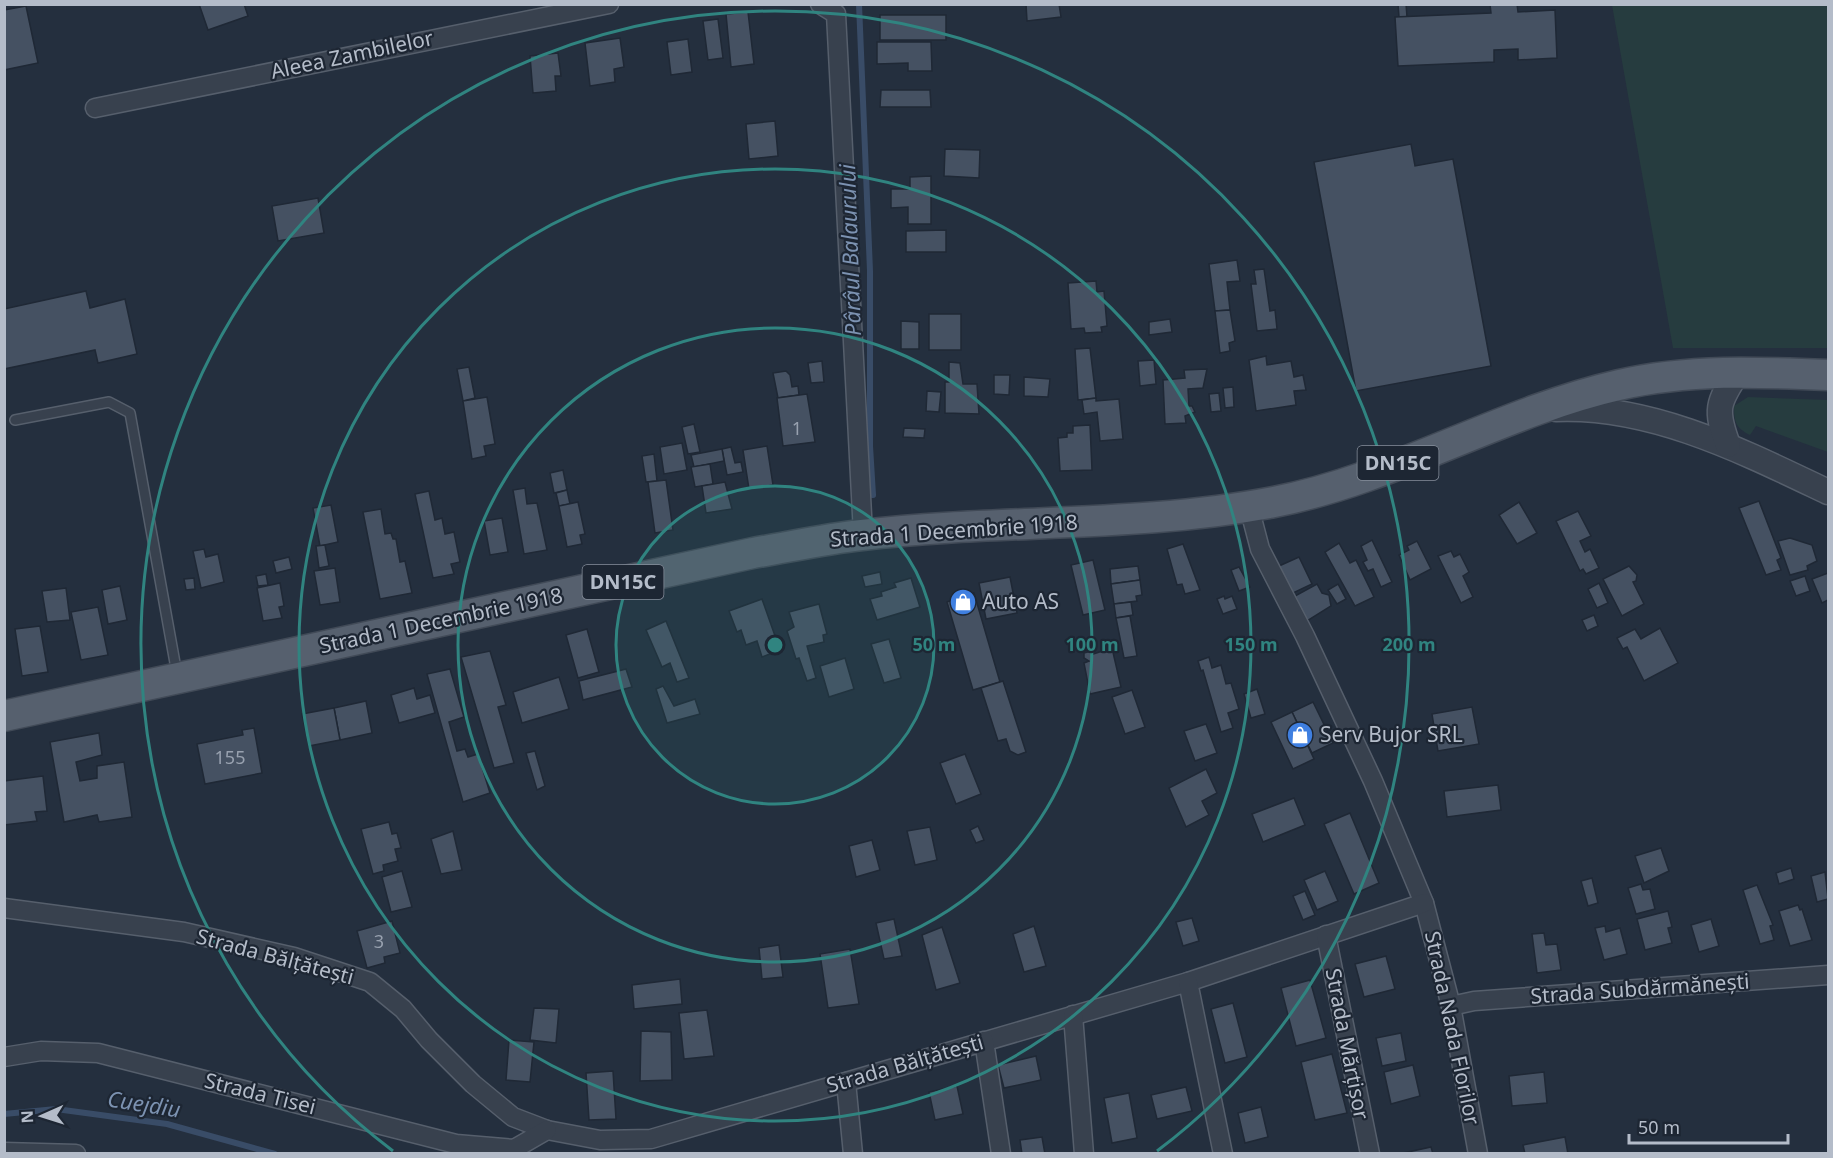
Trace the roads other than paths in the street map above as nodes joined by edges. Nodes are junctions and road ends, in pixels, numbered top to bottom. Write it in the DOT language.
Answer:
graph roads {
  1 [pos="609,4"];
  2 [pos="820,4"];
  3 [pos="95,108"];
  4 [pos="1738,372"];
  5 [pos="1828,375"];
  6 [pos="1544,409"];
  7 [pos="15,420"];
  8 [pos="1728,445"];
  9 [pos="1828,492"];
  10 [pos="1249,507"];
  11 [pos="863,534"];
  12 [pos="178,679"];
  13 [pos="4,716"];
  14 [pos="1424,903"];
  15 [pos="4,908"];
  16 [pos="1326,935"];
  17 [pos="1828,975"];
  18 [pos="1188,982"];
  19 [pos="1451,1006"];
  20 [pos="1073,1015"];
  21 [pos="984,1041"];
  22 [pos="4,1057"];
  23 [pos="846,1082"];
  24 [pos="547,1130"];
  25 [pos="4,1152"];
  26 [pos="76,1154"];
  27 [pos="853,1154"];
  28 [pos="1001,1154"];
  29 [pos="1084,1154"];
  30 [pos="1223,1154"];
  31 [pos="1370,1154"];
  32 [pos="1478,1154"];
  1 -- 3 [label="street, Aleea Zambilelor"];
  2 -- 11 [label="street"];
  4 -- 5 [label="main road, Strada 1 Decembrie 1918 / DN15C"];
  4 -- 6 [label="main road, Strada 1 Decembrie 1918 / DN15C"];
  4 -- 8 [label="street"];
  6 -- 8 [label="street"];
  6 -- 10 [label="main road, Strada 1 Decembrie 1918 / DN15C"];
  7 -- 12 [label="lane"];
  8 -- 9 [label="street"];
  10 -- 11 [label="main road, Strada 1 Decembrie 1918 / DN15C"];
  10 -- 14 [label="street"];
  11 -- 12 [label="main road, Strada 1 Decembrie 1918 / DN15C"];
  12 -- 13 [label="main road, Strada 1 Decembrie 1918 / DN15C"];
  14 -- 16 [label="street, Strada Bălțătești"];
  14 -- 19 [label="street, Strada Nada Florilor"];
  15 -- 24 [label="street, Strada Bălțătești"];
  16 -- 18 [label="street, Strada Bălțătești"];
  16 -- 31 [label="street, Strada Mărțișor"];
  17 -- 19 [label="street, Strada Subdărmănești"];
  18 -- 20 [label="street, Strada Bălțătești"];
  18 -- 30 [label="street"];
  19 -- 32 [label="street, Strada Nada Florilor"];
  20 -- 21 [label="street, Strada Bălțătești"];
  20 -- 29 [label="street"];
  21 -- 23 [label="street, Strada Bălțătești"];
  21 -- 28 [label="street"];
  22 -- 24 [label="street, Strada Tisei"];
  23 -- 24 [label="street, Strada Bălțătești"];
  23 -- 27 [label="street"];
  25 -- 26 [label="street"];
}
